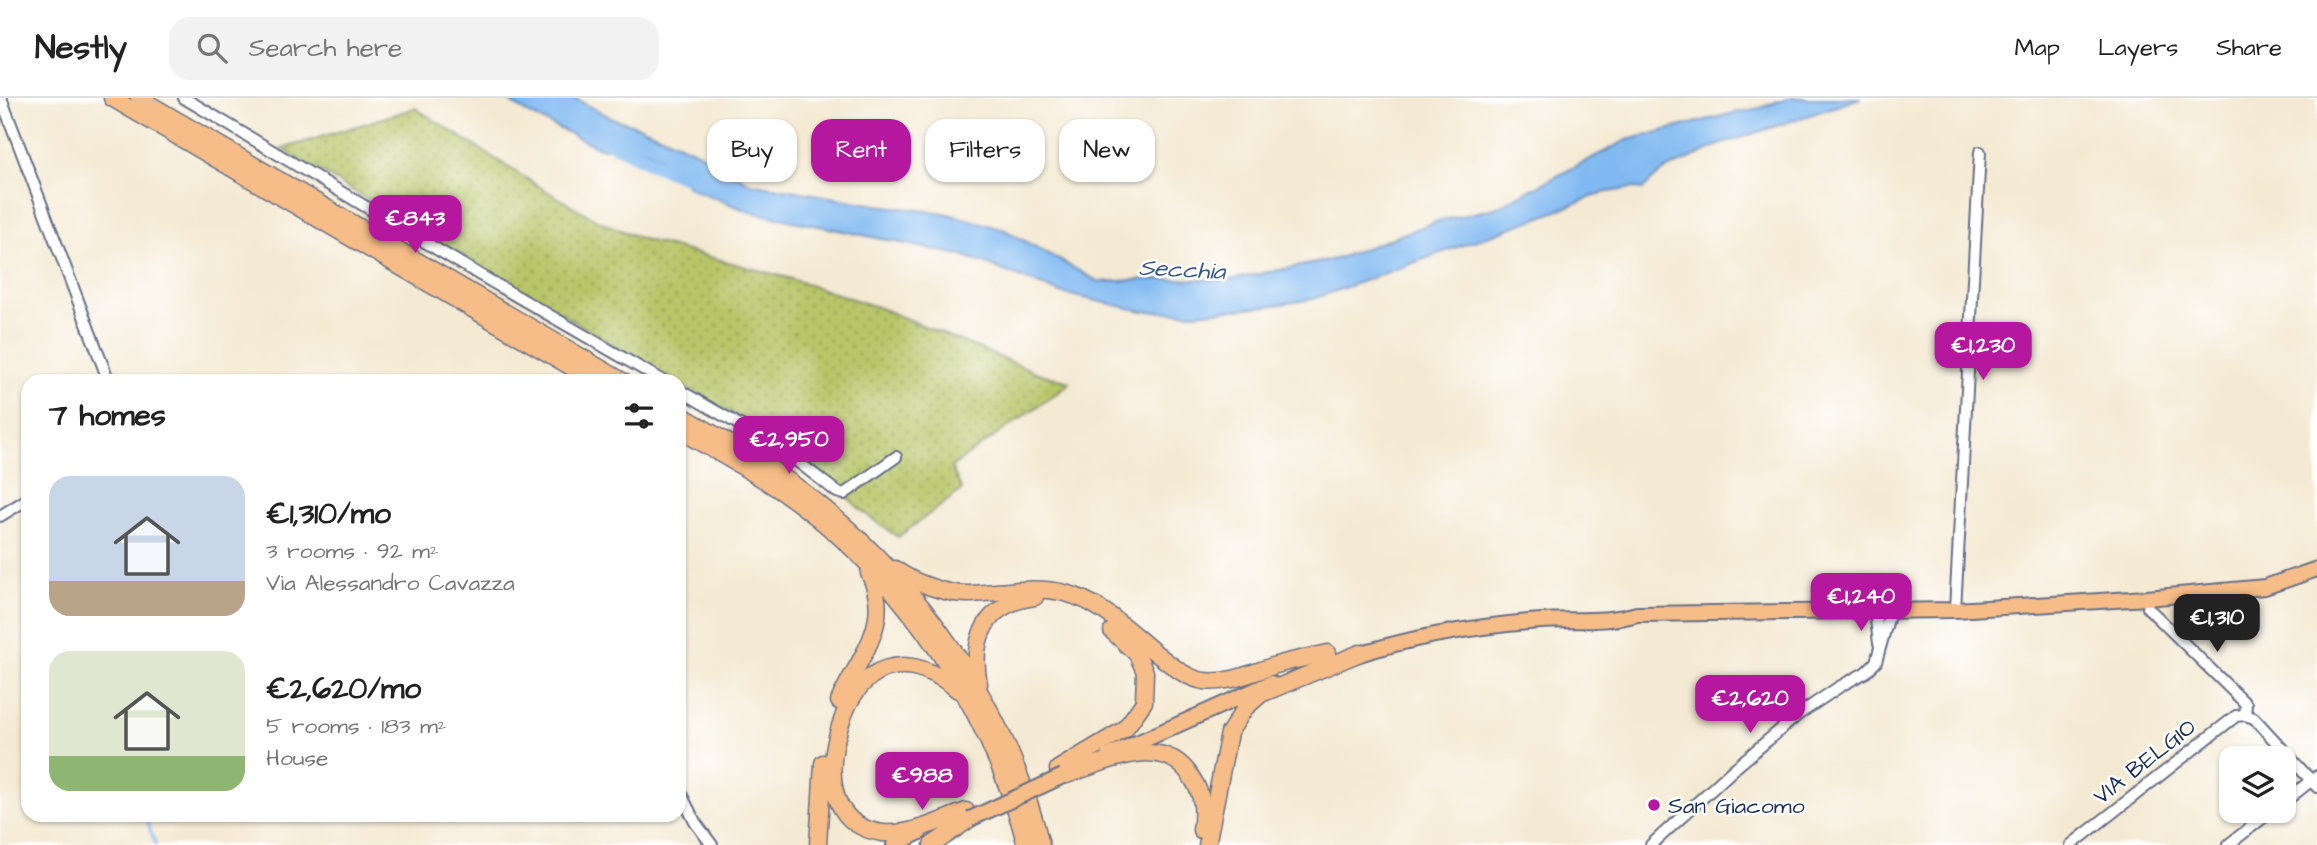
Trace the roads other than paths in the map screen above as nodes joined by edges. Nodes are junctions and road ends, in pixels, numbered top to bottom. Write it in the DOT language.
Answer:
graph roads {
  1 [pos="1,98"];
  2 [pos="112,98"];
  3 [pos="139,98"];
  4 [pos="184,98"];
  5 [pos="1980,152"];
  6 [pos="106,374"];
  7 [pos="583,374"];
  8 [pos="610,374"];
  9 [pos="651,374"];
  10 [pos="686,394"];
  11 [pos="686,418"];
  12 [pos="686,434"];
  13 [pos="896,457"];
  14 [pos="21,503"];
  15 [pos="0,516"];
  16 [pos="865,553"];
  17 [pos="2317,569"];
  18 [pos="2148,608"];
  19 [pos="1955,610"];
  20 [pos="1874,612"];
  21 [pos="1890,612"];
  22 [pos="1637,614"];
  23 [pos="1880,649"];
  24 [pos="1328,653"];
  25 [pos="1360,653"];
  26 [pos="973,695"];
  27 [pos="2245,715"];
  28 [pos="1060,773"];
  29 [pos="2315,781"];
  30 [pos="2296,794"];
  31 [pos="686,804"];
  32 [pos="968,815"];
  33 [pos="2256,823"];
  34 [pos="712,845"];
  35 [pos="818,845"];
  36 [pos="894,845"];
  37 [pos="916,845"];
  38 [pos="932,845"];
  39 [pos="1026,845"];
  40 [pos="1041,845"];
  41 [pos="1198,845"];
  42 [pos="1207,845"];
  43 [pos="1651,845"];
  44 [pos="2071,845"];
  45 [pos="2228,845"];
  1 -- 6 [label="street"];
  2 -- 7 [label="highway"];
  3 -- 8 [label="highway"];
  4 -- 9 [label="street"];
  5 -- 19 [label="street"];
  10 -- 13 [label="street"];
  11 -- 16 [label="highway"];
  12 -- 16 [label="highway"];
  14 -- 15 [label="street"];
  16 -- 24 [label="highway"];
  16 -- 26 [label="highway"];
  16 -- 35 [label="highway"];
  17 -- 19 [label="main road"];
  18 -- 27 [label="street"];
  19 -- 21 [label="main road"];
  20 -- 21 [label="main road"];
  20 -- 22 [label="main road"];
  20 -- 23 [label="street"];
  21 -- 23 [label="street"];
  22 -- 24 [label="main road"];
  22 -- 25 [label="main road"];
  23 -- 43 [label="street"];
  24 -- 28 [label="main road"];
  25 -- 28 [label="main road"];
  25 -- 42 [label="highway"];
  26 -- 28 [label="highway"];
  26 -- 32 [label="highway"];
  26 -- 39 [label="highway"];
  26 -- 40 [label="highway"];
  27 -- 29 [label="street"];
  27 -- 44 [label="street, VIA BELGIO"];
  28 -- 32 [label="main road, bridge"];
  28 -- 41 [label="highway"];
  29 -- 30 [label="street"];
  31 -- 34 [label="street"];
  32 -- 36 [label="main road"];
  32 -- 37 [label="main road"];
  32 -- 38 [label="highway"];
  33 -- 45 [label="street"];
}
